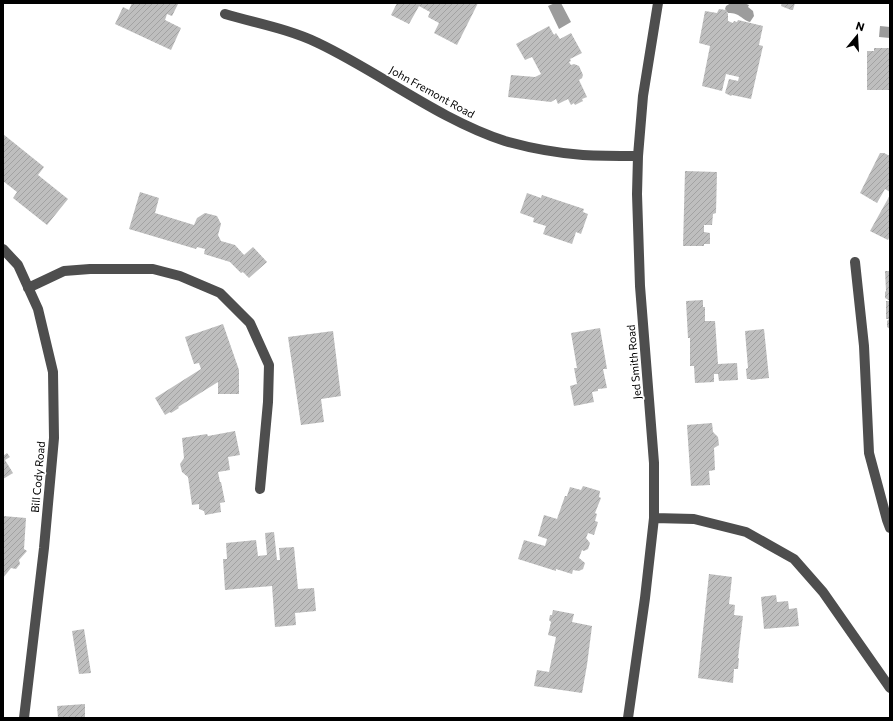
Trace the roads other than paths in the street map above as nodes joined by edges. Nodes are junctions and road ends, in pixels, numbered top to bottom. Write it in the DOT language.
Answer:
graph roads {
  1 [pos="658,3"];
  2 [pos="225,14"];
  3 [pos="638,156"];
  4 [pos="3,249"];
  5 [pos="856,262"];
  6 [pos="28,288"];
  7 [pos="260,489"];
  8 [pos="654,518"];
  9 [pos="890,528"];
  10 [pos="890,688"];
  11 [pos="24,718"];
  12 [pos="628,718"];
  1 -- 3 [label="street, Jed Smith Road"];
  2 -- 3 [label="street, John Fremont Road"];
  3 -- 8 [label="street, Jed Smith Road"];
  4 -- 6 [label="street, Bill Cody Road"];
  5 -- 9 [label="street"];
  6 -- 7 [label="street"];
  6 -- 11 [label="street, Bill Cody Road"];
  8 -- 10 [label="street"];
  8 -- 12 [label="street, Jed Smith Road"];
}
